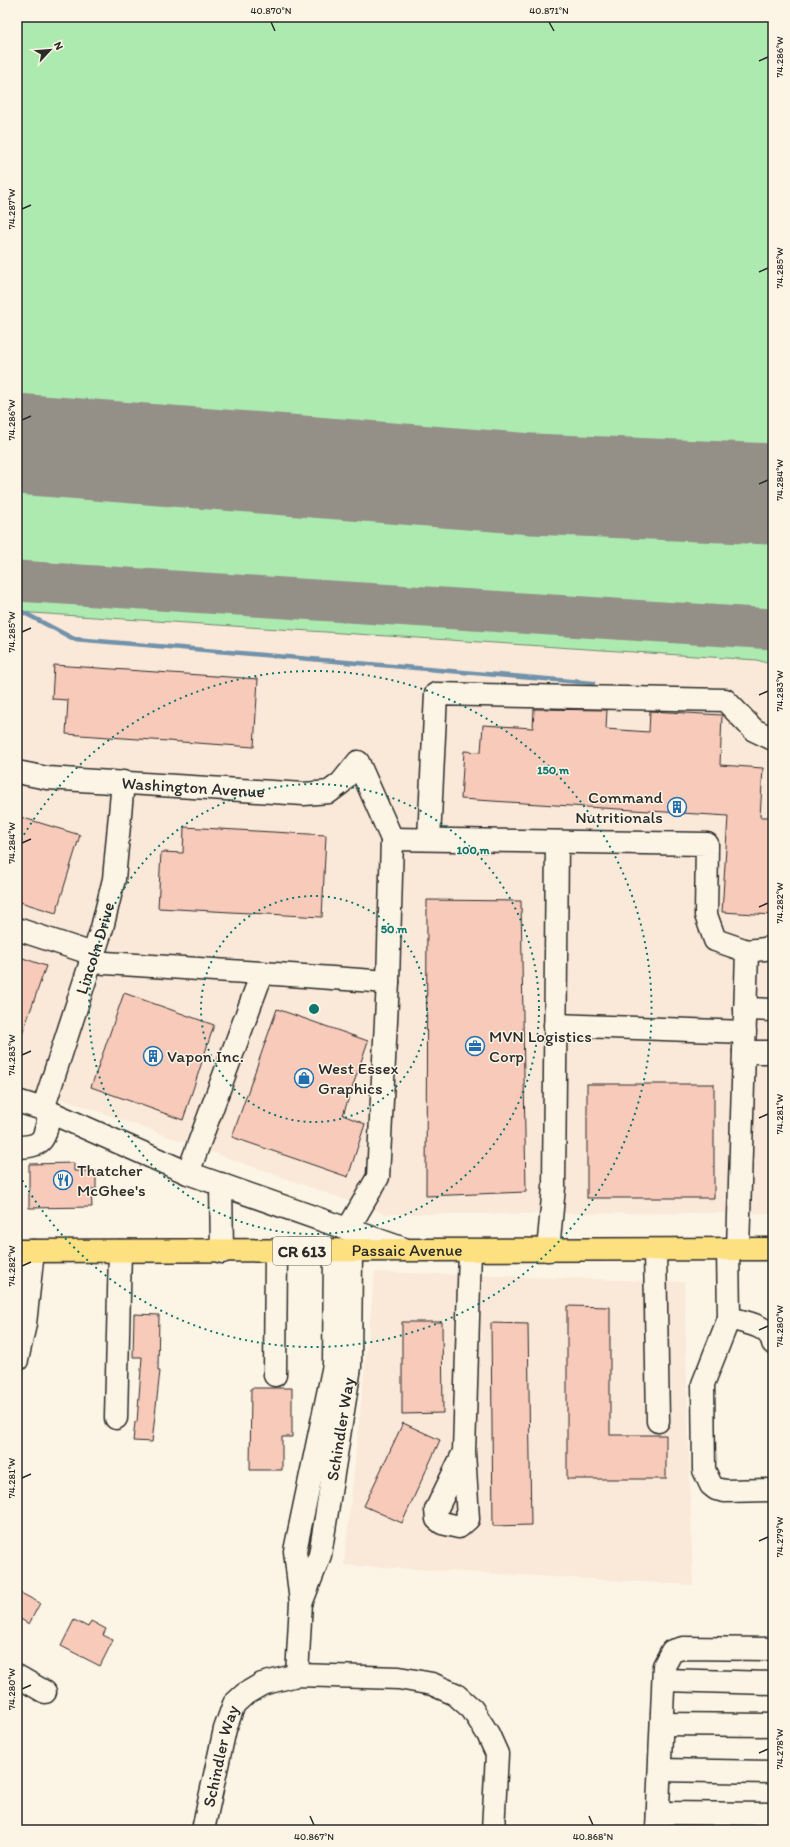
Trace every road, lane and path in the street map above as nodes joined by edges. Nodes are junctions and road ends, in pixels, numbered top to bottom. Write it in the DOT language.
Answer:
graph roads {
  1 [pos="773,739"];
  2 [pos="17,772"];
  3 [pos="123,782"];
  4 [pos="392,839"];
  5 [pos="429,839"];
  6 [pos="557,842"];
  7 [pos="17,929"];
  8 [pos="773,948"];
  9 [pos="747,951"];
  10 [pos="92,958"];
  11 [pos="262,973"];
  12 [pos="388,982"];
  13 [pos="745,1009"];
  14 [pos="773,1010"];
  15 [pos="555,1025"];
  16 [pos="744,1042"];
  17 [pos="773,1052"];
  18 [pos="17,1101"];
  19 [pos="46,1110"];
  20 [pos="17,1148"];
  21 [pos="188,1173"];
  22 [pos="221,1184"];
  23 [pos="348,1229"];
  24 [pos="733,1249"];
  25 [pos="773,1249"];
  26 [pos="548,1250"];
  27 [pos="655,1250"];
  28 [pos="25,1251"];
  29 [pos="120,1251"];
  30 [pos="276,1251"];
  31 [pos="343,1251"];
  32 [pos="411,1251"];
  33 [pos="470,1251"];
  34 [pos="222,1252"];
  35 [pos="729,1318"];
  36 [pos="773,1343"];
  37 [pos="17,1360"];
  38 [pos="275,1374"];
  39 [pos="116,1418"];
  40 [pos="658,1421"];
  41 [pos="464,1452"];
  42 [pos="773,1490"];
  43 [pos="773,1649"];
  44 [pos="297,1674"];
  45 [pos="17,1676"];
  46 [pos="664,1680"];
  47 [pos="773,1683"];
  48 [pos="45,1692"];
  49 [pos="662,1724"];
  50 [pos="773,1725"];
  51 [pos="660,1770"];
  52 [pos="773,1772"];
  53 [pos="773,1814"];
  54 [pos="658,1821"];
  55 [pos="203,1830"];
  56 [pos="493,1830"];
  1 -- 5 [label="street"];
  2 -- 3 [label="street, Washington Avenue"];
  3 -- 4 [label="street, Washington Avenue"];
  3 -- 10 [label="street, Lincoln Drive"];
  4 -- 5 [label="street"];
  4 -- 12 [label="street"];
  5 -- 6 [label="street"];
  6 -- 9 [label="street"];
  6 -- 15 [label="street"];
  7 -- 10 [label="street"];
  8 -- 9 [label="street"];
  9 -- 13 [label="street"];
  10 -- 11 [label="street"];
  10 -- 19 [label="street, Lincoln Drive"];
  11 -- 12 [label="street"];
  11 -- 21 [label="street"];
  12 -- 23 [label="street"];
  13 -- 14 [label="street"];
  13 -- 16 [label="street"];
  15 -- 16 [label="street"];
  15 -- 26 [label="street"];
  16 -- 17 [label="street"];
  16 -- 24 [label="street"];
  18 -- 19 [label="street"];
  19 -- 20 [label="street, Lincoln Drive"];
  19 -- 21 [label="street"];
  21 -- 22 [label="street"];
  22 -- 23 [label="street"];
  22 -- 34 [label="street"];
  23 -- 32 [label="street"];
  24 -- 25 [label="main road, Passaic Avenue / CR 613"];
  24 -- 27 [label="main road, Passaic Avenue / CR 613"];
  24 -- 35 [label="street"];
  26 -- 27 [label="main road, Passaic Avenue / CR 613"];
  26 -- 33 [label="main road, Passaic Avenue / CR 613"];
  27 -- 40 [label="street"];
  28 -- 29 [label="main road, Passaic Avenue / CR 613"];
  28 -- 37 [label="street"];
  29 -- 34 [label="main road, Passaic Avenue / CR 613"];
  29 -- 39 [label="street"];
  30 -- 31 [label="main road, Passaic Avenue / CR 613"];
  30 -- 34 [label="main road, Passaic Avenue / CR 613"];
  30 -- 38 [label="street"];
  31 -- 32 [label="main road, Passaic Avenue / CR 613"];
  31 -- 44 [label="street, Schindler Way"];
  32 -- 33 [label="main road, Passaic Avenue / CR 613"];
  33 -- 41 [label="street"];
  35 -- 36 [label="street"];
  35 -- 42 [label="street"];
  43 -- 46 [label="street"];
  44 -- 55 [label="street, Schindler Way"];
  44 -- 56 [label="street, Schindler Way"];
  45 -- 48 [label="street"];
  46 -- 47 [label="street"];
  46 -- 49 [label="street"];
  49 -- 50 [label="street"];
  49 -- 51 [label="street"];
  51 -- 52 [label="street"];
  51 -- 54 [label="street"];
  53 -- 54 [label="street"];
}
